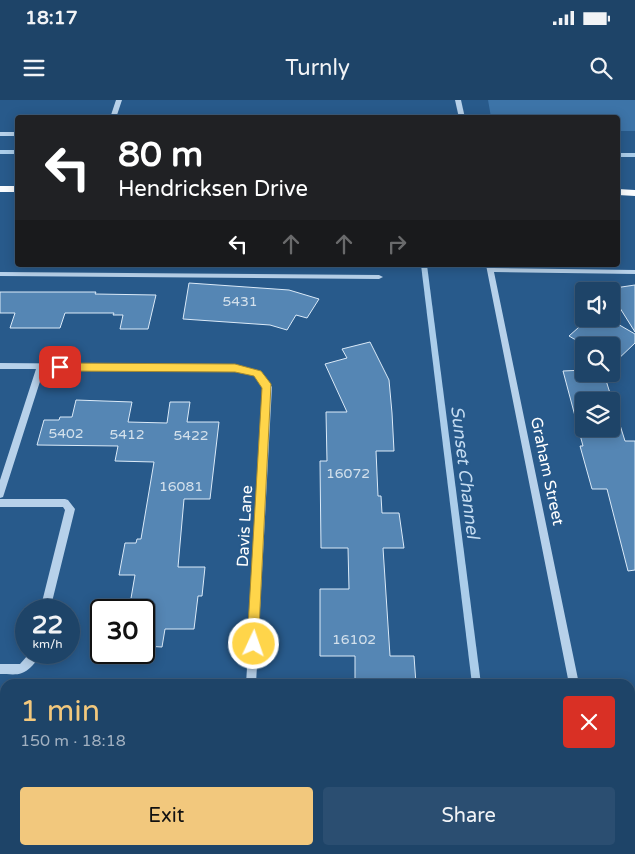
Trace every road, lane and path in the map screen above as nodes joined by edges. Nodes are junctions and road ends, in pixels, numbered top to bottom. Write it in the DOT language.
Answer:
graph roads {
  1 [pos="119,100"];
  2 [pos="458,100"];
  3 [pos="114,115"];
  4 [pos="461,115"];
  5 [pos="0,134"];
  6 [pos="15,134"];
  7 [pos="0,189"];
  8 [pos="15,189"];
  9 [pos="620,192"];
  10 [pos="635,192"];
  11 [pos="489,268"];
  12 [pos="635,272"];
  13 [pos="0,274"];
  14 [pos="379,278"];
  15 [pos="0,366"];
  16 [pos="41,367"];
  17 [pos="0,494"];
  18 [pos="0,503"];
  19 [pos="48,599"];
  20 [pos="27,664"];
  21 [pos="0,669"];
  22 [pos="251,679"];
  23 [pos="573,679"];
  1 -- 3 [label="street"];
  2 -- 4 [label="street"];
  5 -- 6 [label="street"];
  7 -- 8 [label="main road"];
  9 -- 10 [label="main road"];
  11 -- 12 [label="street"];
  11 -- 23 [label="street, Graham Street"];
  13 -- 14 [label="street"];
  15 -- 16 [label="street"];
  16 -- 17 [label="street"];
  16 -- 22 [label="street, Davis Lane"];
  18 -- 19 [label="street"];
  20 -- 21 [label="street"];
}
